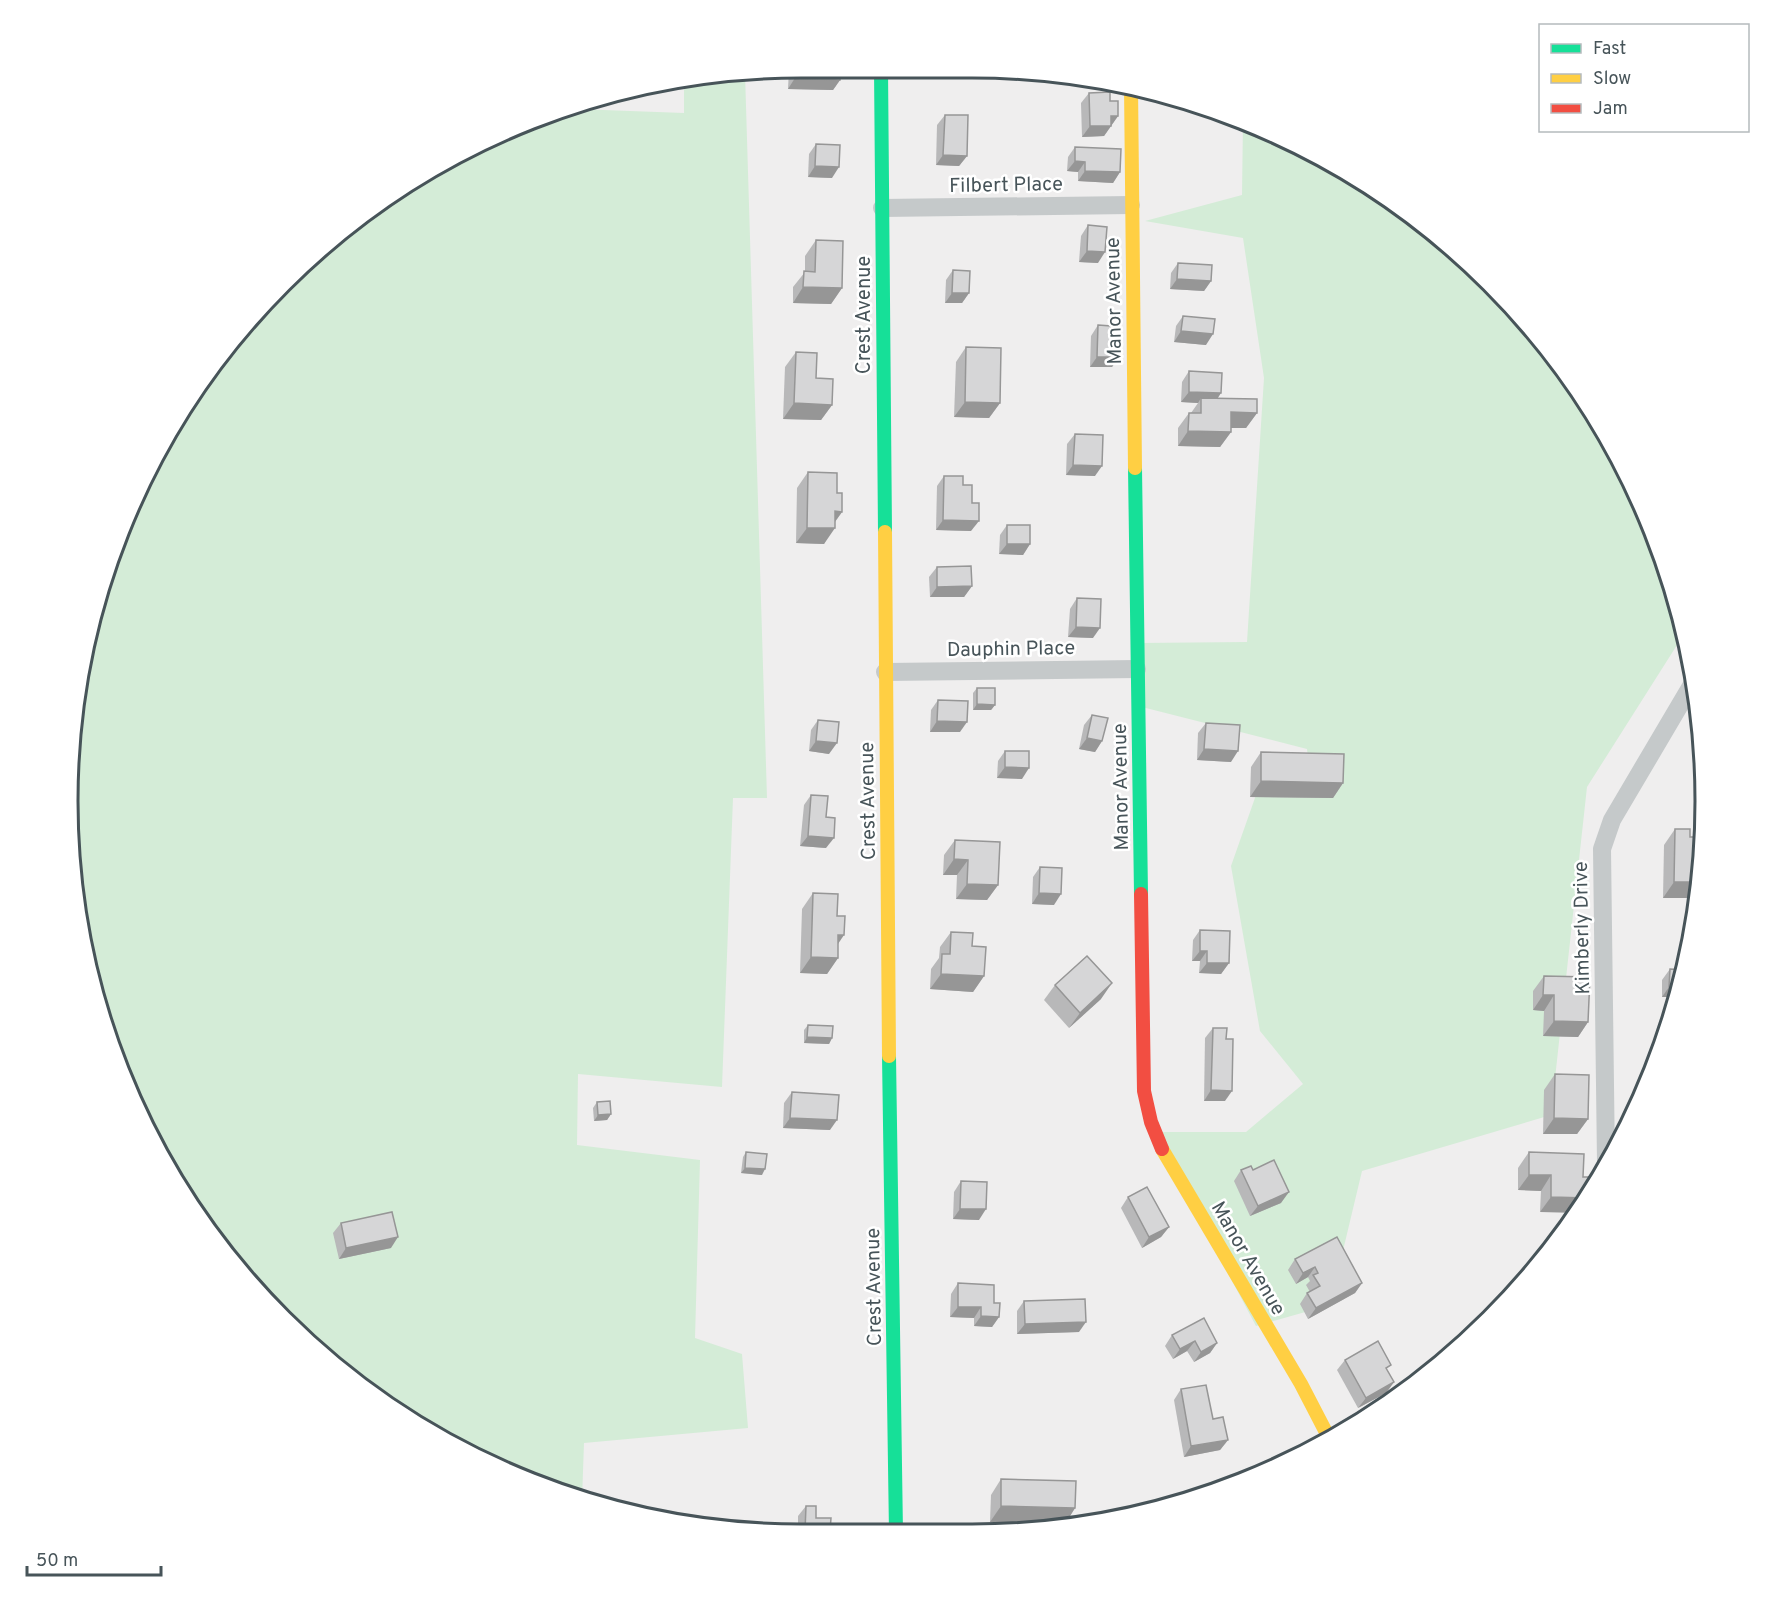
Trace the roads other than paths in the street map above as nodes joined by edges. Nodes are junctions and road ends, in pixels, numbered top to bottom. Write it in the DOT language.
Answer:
graph roads {
  1 [pos="880,78"];
  2 [pos="1131,96"];
  3 [pos="1131,205"];
  4 [pos="882,208"];
  5 [pos="1137,669"];
  6 [pos="885,672"];
  7 [pos="1687,693"];
  8 [pos="1606,1147"];
  9 [pos="1326,1431"];
  10 [pos="896,1524"];
  1 -- 4 [label="street, Crest Avenue"];
  2 -- 3 [label="street, Manor Avenue"];
  3 -- 4 [label="street, Filbert Place"];
  3 -- 5 [label="street, Manor Avenue"];
  4 -- 6 [label="street, Crest Avenue"];
  5 -- 6 [label="street, Dauphin Place"];
  5 -- 9 [label="street, Manor Avenue"];
  6 -- 10 [label="street, Crest Avenue"];
  7 -- 8 [label="street, Kimberly Drive"];
}
